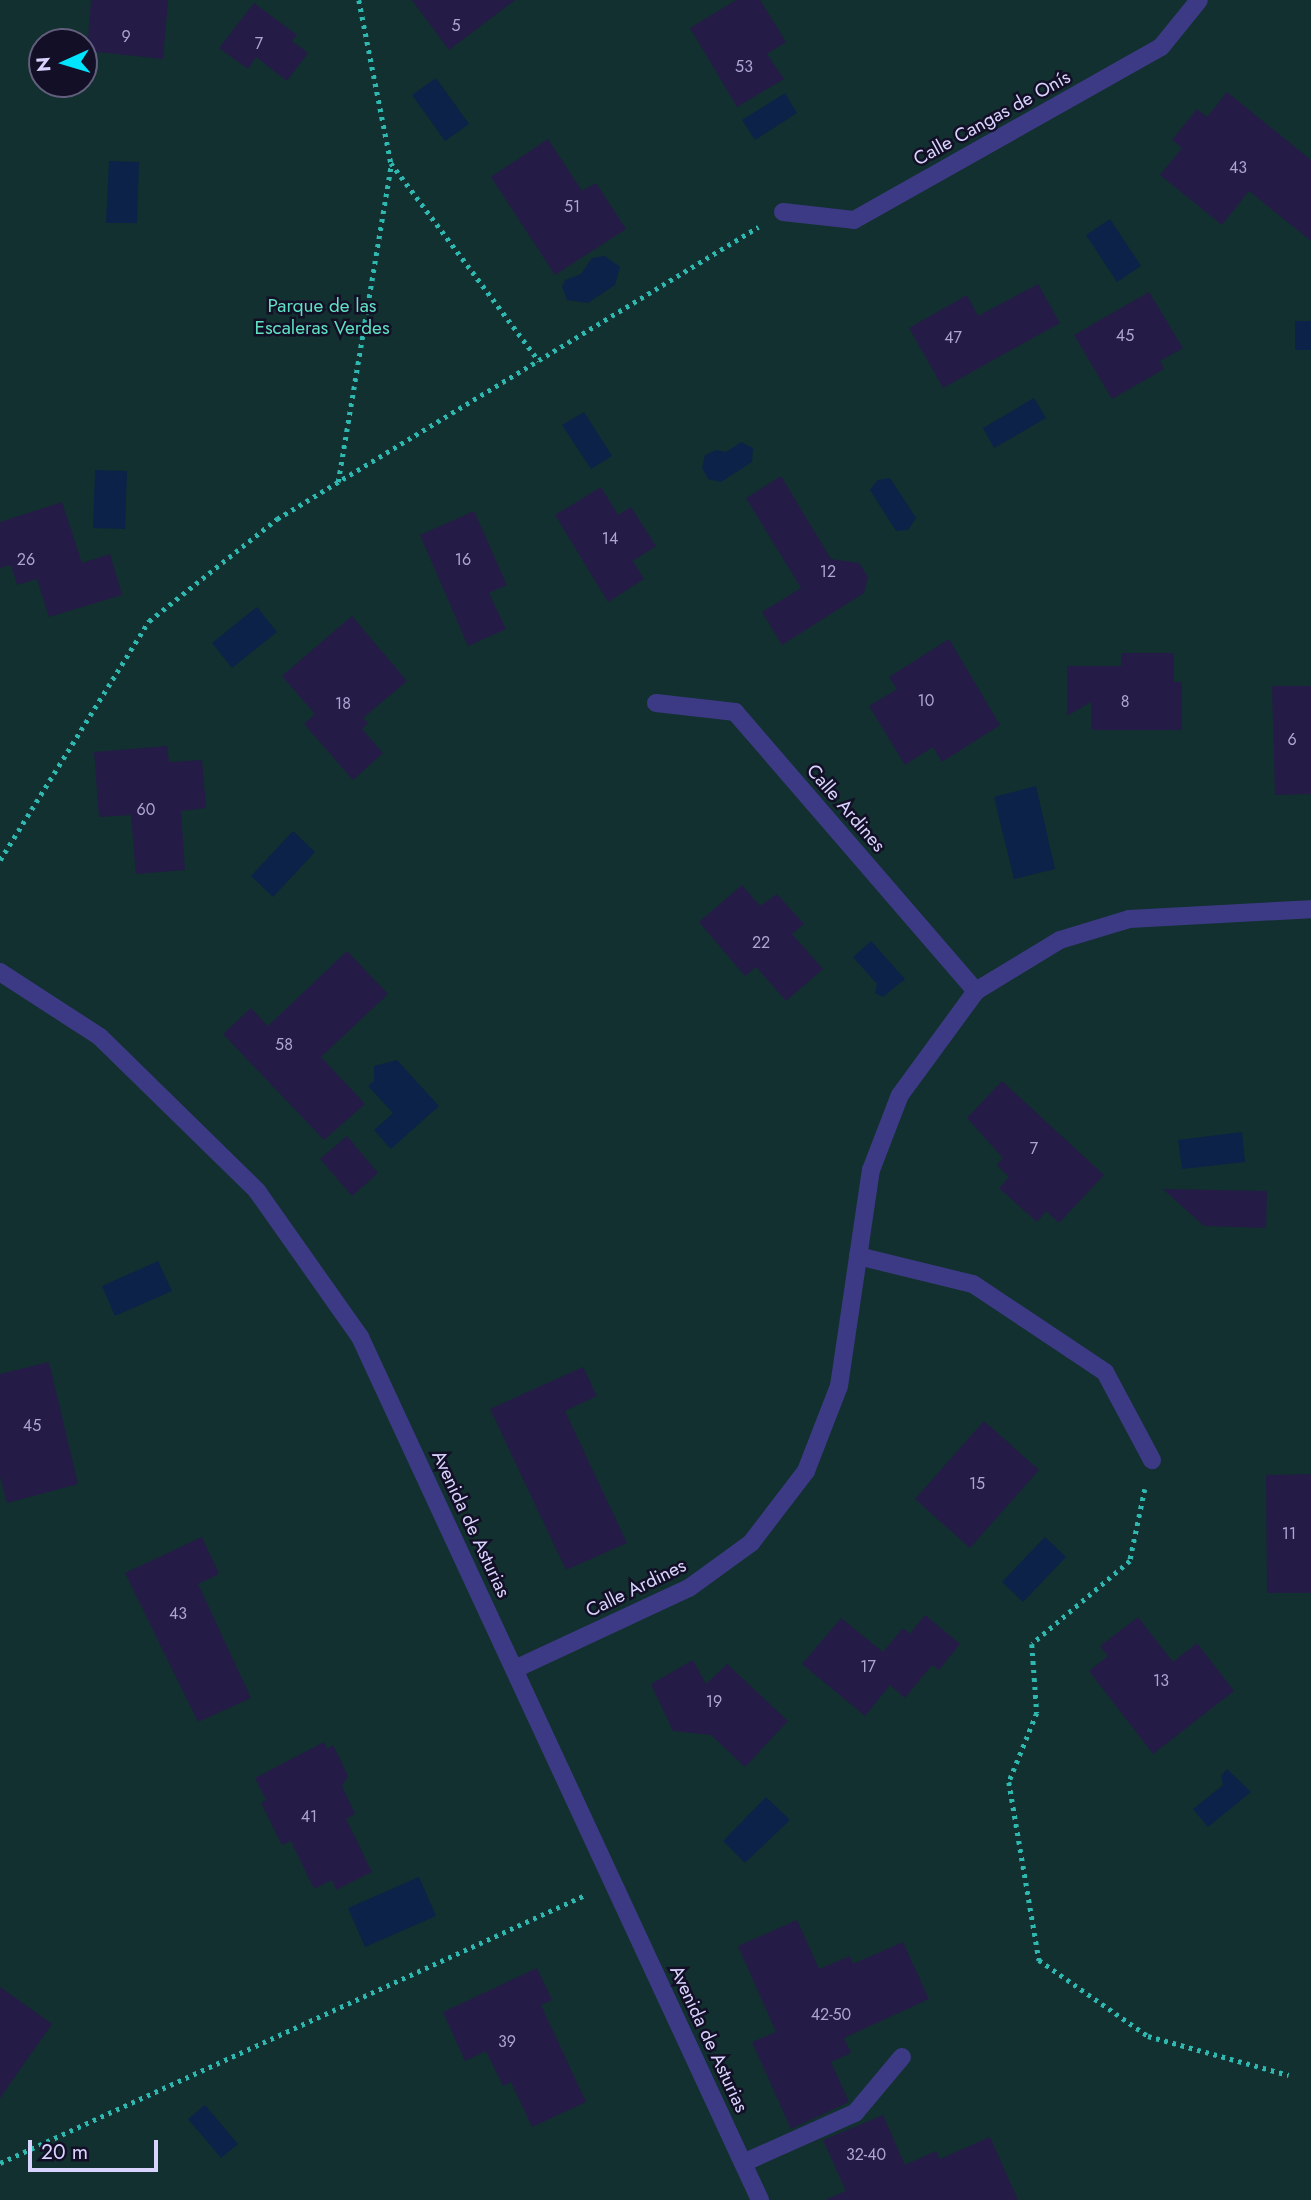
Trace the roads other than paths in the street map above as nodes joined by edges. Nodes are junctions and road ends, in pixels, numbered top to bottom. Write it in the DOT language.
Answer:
graph roads {
  1 [pos="1199,0"];
  2 [pos="783,212"];
  3 [pos="656,703"];
  4 [pos="1311,909"];
  5 [pos="0,972"];
  6 [pos="976,991"];
  7 [pos="858,1256"];
  8 [pos="1152,1460"];
  9 [pos="515,1669"];
  10 [pos="902,2057"];
  11 [pos="743,2164"];
  12 [pos="760,2200"];
  1 -- 2 [label="street, Calle Cangas de Onís"];
  3 -- 6 [label="street, Calle Ardines"];
  4 -- 6 [label="street, Calle Ardines"];
  5 -- 9 [label="street, Avenida de Asturias"];
  6 -- 7 [label="street, Calle Ardines"];
  7 -- 8 [label="street"];
  7 -- 9 [label="street, Calle Ardines"];
  9 -- 11 [label="street, Avenida de Asturias"];
  10 -- 11 [label="street"];
  11 -- 12 [label="street, Avenida de Asturias"];
}
